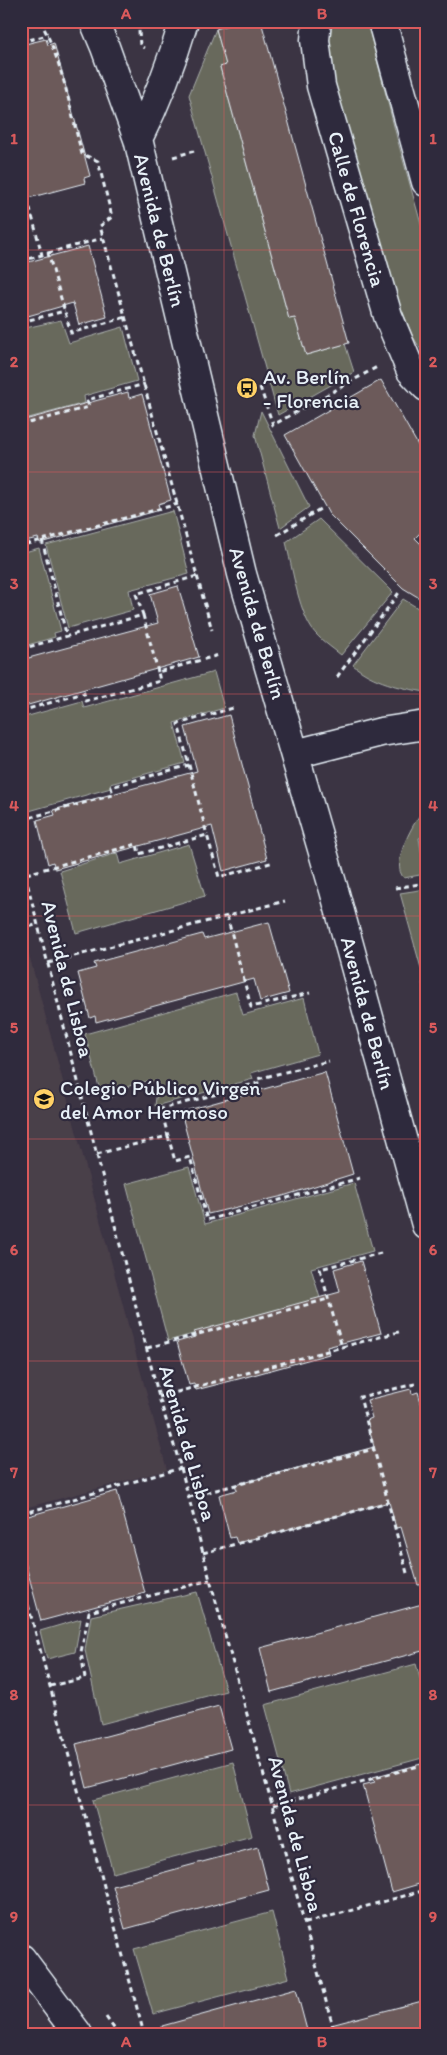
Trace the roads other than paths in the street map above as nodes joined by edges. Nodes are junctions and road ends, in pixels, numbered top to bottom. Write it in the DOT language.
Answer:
graph roads {
  1 [pos="94,21"];
  2 [pos="184,21"];
  3 [pos="317,21"];
  4 [pos="382,21"];
  5 [pos="138,139"];
  6 [pos="426,182"];
  7 [pos="426,387"];
  8 [pos="426,725"];
  9 [pos="295,754"];
  10 [pos="426,1225"];
  11 [pos="21,1958"];
  12 [pos="78,2034"];
  1 -- 5 [label="street, Avenida de Berlín"];
  2 -- 5 [label="street"];
  3 -- 7 [label="street, Calle de Florencia"];
  4 -- 6 [label="street"];
  5 -- 9 [label="street, Avenida de Berlín"];
  8 -- 9 [label="street"];
  9 -- 10 [label="street, Avenida de Berlín"];
  11 -- 12 [label="street"];
}
